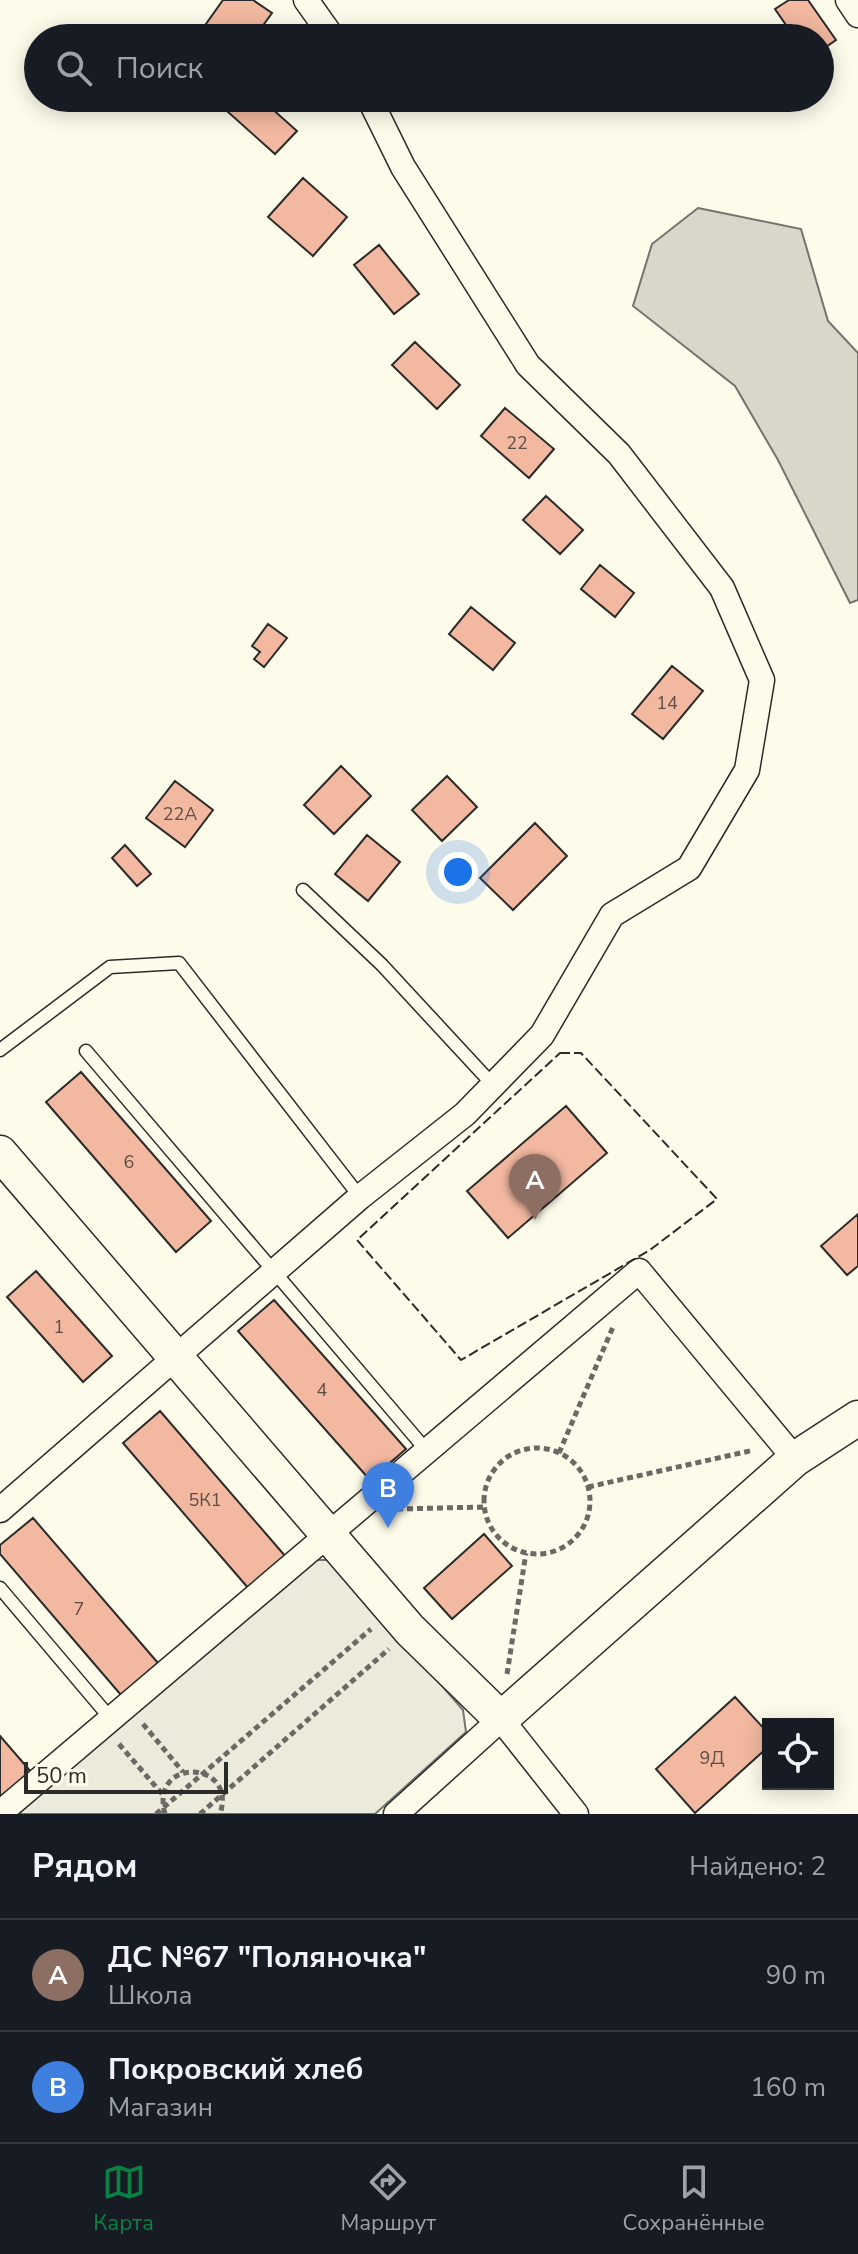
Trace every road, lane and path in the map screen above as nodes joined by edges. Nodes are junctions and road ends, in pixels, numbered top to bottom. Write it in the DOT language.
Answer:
graph roads {
  1 [pos="306,0"];
  2 [pos="848,0"];
  3 [pos="858,15"];
  4 [pos="323,24"];
  5 [pos="376,112"];
  6 [pos="303,890"];
  7 [pos="0,1050"];
  8 [pos="86,1051"];
  9 [pos="493,1085"];
  10 [pos="0,1153"];
  11 [pos="360,1197"];
  12 [pos="273,1274"];
  13 [pos="635,1274"];
  14 [pos="178,1357"];
  15 [pos="858,1418"];
  16 [pos="427,1451"];
  17 [pos="788,1452"];
  18 [pos="559,1453"];
  19 [pos="588,1487"];
  20 [pos="484,1507"];
  21 [pos="359,1509"];
  22 [pos="0,1510"];
  23 [pos="328,1535"];
  24 [pos="526,1553"];
  25 [pos="0,1588"];
  26 [pos="402,1620"];
  27 [pos="114,1716"];
  28 [pos="501,1719"];
  29 [pos="183,1772"];
  30 [pos="163,1795"];
  31 [pos="0,1813"];
  32 [pos="221,1813"];
  33 [pos="156,1814"];
  34 [pos="165,1814"];
  35 [pos="200,1814"];
  36 [pos="396,1814"];
  37 [pos="576,1814"];
  1 -- 4 [label="street"];
  2 -- 3 [label="street"];
  5 -- 9 [label="street"];
  6 -- 9 [label="lane"];
  7 -- 11 [label="lane"];
  8 -- 12 [label="lane"];
  9 -- 11 [label="street"];
  10 -- 14 [label="street"];
  11 -- 12 [label="street"];
  12 -- 14 [label="street"];
  12 -- 16 [label="lane"];
  13 -- 16 [label="street"];
  13 -- 17 [label="street"];
  13 -- 18 [label="path"];
  14 -- 22 [label="street"];
  14 -- 23 [label="street"];
  15 -- 17 [label="street"];
  16 -- 21 [label="street"];
  17 -- 19 [label="path"];
  17 -- 28 [label="street"];
  18 -- 19 [label="path"];
  18 -- 20 [label="path"];
  19 -- 24 [label="path"];
  20 -- 21 [label="path"];
  20 -- 24 [label="path"];
  21 -- 23 [label="street"];
  23 -- 26 [label="street"];
  23 -- 27 [label="street"];
  24 -- 28 [label="path"];
  25 -- 27 [label="lane"];
  26 -- 28 [label="street"];
  26 -- 33 [label="path"];
  26 -- 35 [label="path"];
  27 -- 29 [label="path"];
  27 -- 30 [label="path"];
  27 -- 31 [label="street"];
  28 -- 36 [label="street"];
  28 -- 37 [label="street"];
  29 -- 30 [label="path"];
  29 -- 32 [label="path"];
  30 -- 34 [label="path"];
}
